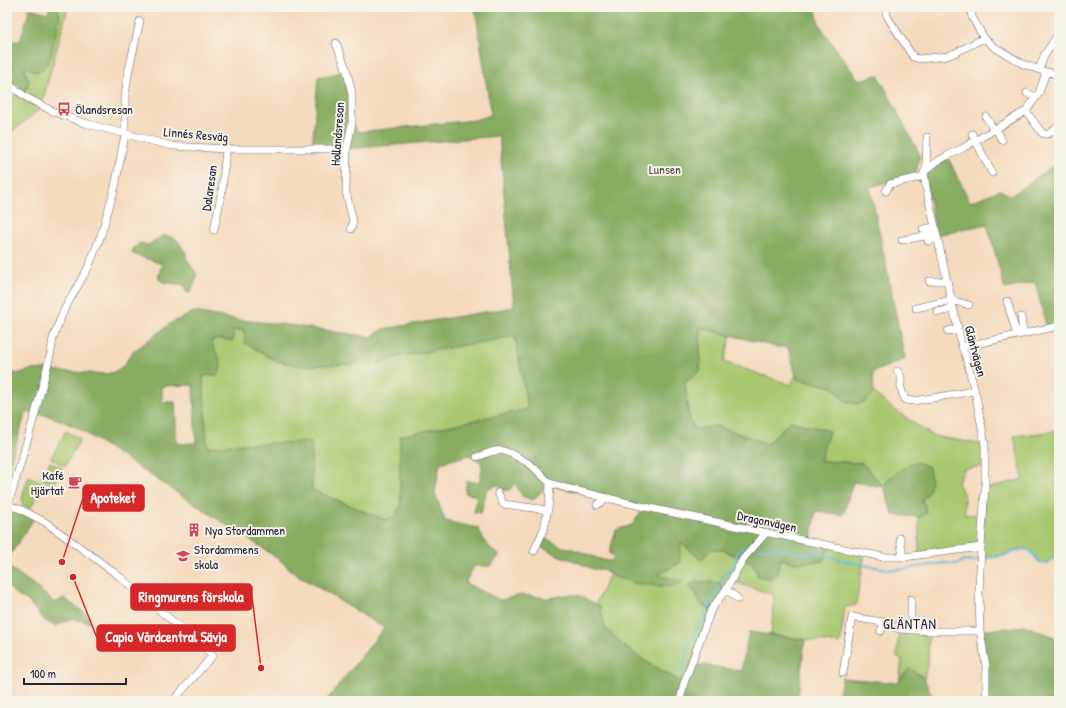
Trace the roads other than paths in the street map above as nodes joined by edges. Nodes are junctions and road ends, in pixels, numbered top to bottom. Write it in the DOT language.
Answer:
graph roads {
  1 [pos="885,7"];
  2 [pos="970,7"];
  3 [pos="140,21"];
  4 [pos="1059,34"];
  5 [pos="984,38"];
  6 [pos="336,43"];
  7 [pos="1043,71"];
  8 [pos="1059,74"];
  9 [pos="7,83"];
  10 [pos="1027,93"];
  11 [pos="1035,97"];
  12 [pos="1026,111"];
  13 [pos="986,117"];
  14 [pos="1059,129"];
  15 [pos="995,130"];
  16 [pos="125,134"];
  17 [pos="972,134"];
  18 [pos="927,137"];
  19 [pos="1002,140"];
  20 [pos="976,141"];
  21 [pos="226,149"];
  22 [pos="347,149"];
  23 [pos="992,172"];
  24 [pos="926,173"];
  25 [pos="926,186"];
  26 [pos="918,187"];
  27 [pos="886,190"];
  28 [pos="351,229"];
  29 [pos="923,229"];
  30 [pos="214,230"];
  31 [pos="936,233"];
  32 [pos="902,240"];
  33 [pos="928,241"];
  34 [pos="948,276"];
  35 [pos="929,281"];
  36 [pos="951,300"];
  37 [pos="1007,301"];
  38 [pos="969,304"];
  39 [pos="916,308"];
  40 [pos="953,309"];
  41 [pos="938,312"];
  42 [pos="1021,317"];
  43 [pos="1059,326"];
  44 [pos="958,329"];
  45 [pos="948,331"];
  46 [pos="1020,335"];
  47 [pos="962,348"];
  48 [pos="897,371"];
  49 [pos="975,391"];
  50 [pos="477,458"];
  51 [pos="550,483"];
  52 [pos="498,493"];
  53 [pos="609,498"];
  54 [pos="7,505"];
  55 [pos="597,505"];
  56 [pos="548,510"];
  57 [pos="766,533"];
  58 [pos="900,538"];
  59 [pos="981,547"];
  60 [pos="534,551"];
  61 [pos="902,557"];
  62 [pos="726,589"];
  63 [pos="738,598"];
  64 [pos="911,598"];
  65 [pos="884,623"];
  66 [pos="911,630"];
  67 [pos="882,631"];
  68 [pos="980,631"];
  69 [pos="842,673"];
  70 [pos="173,701"];
  71 [pos="680,701"];
  72 [pos="986,701"];
  1 -- 5 [label="street"];
  2 -- 5 [label="street"];
  3 -- 16 [label="street"];
  4 -- 7 [label="street"];
  5 -- 7 [label="street"];
  6 -- 22 [label="street, Hollandsresan"];
  7 -- 8 [label="street"];
  7 -- 11 [label="street"];
  9 -- 16 [label="street, Linnés Resväg"];
  10 -- 11 [label="street"];
  11 -- 12 [label="street"];
  12 -- 14 [label="street"];
  12 -- 15 [label="street"];
  13 -- 15 [label="street"];
  15 -- 19 [label="street"];
  15 -- 20 [label="street"];
  16 -- 21 [label="street, Linnés Resväg"];
  16 -- 54 [label="street"];
  17 -- 20 [label="street"];
  18 -- 24 [label="street, Gläntvägen"];
  20 -- 23 [label="street"];
  20 -- 24 [label="street"];
  21 -- 22 [label="street, Linnés Resväg"];
  21 -- 30 [label="street, Dalaresan"];
  22 -- 28 [label="street, Hollandsresan"];
  24 -- 25 [label="street, Gläntvägen"];
  24 -- 27 [label="street"];
  25 -- 26 [label="street"];
  25 -- 31 [label="street, Gläntvägen"];
  29 -- 31 [label="street"];
  31 -- 32 [label="street"];
  31 -- 33 [label="street"];
  31 -- 34 [label="street, Gläntvägen"];
  34 -- 35 [label="street"];
  34 -- 36 [label="street, Gläntvägen"];
  36 -- 38 [label="street"];
  36 -- 39 [label="street"];
  36 -- 40 [label="street, Gläntvägen"];
  37 -- 46 [label="street"];
  40 -- 41 [label="street"];
  40 -- 44 [label="street, Gläntvägen"];
  42 -- 46 [label="street"];
  43 -- 46 [label="street"];
  44 -- 45 [label="street"];
  44 -- 47 [label="street, Gläntvägen"];
  46 -- 47 [label="street"];
  47 -- 49 [label="street, Gläntvägen"];
  48 -- 49 [label="street"];
  49 -- 59 [label="street, Gläntvägen"];
  50 -- 51 [label="street, Dragonvägen"];
  51 -- 53 [label="street, Dragonvägen"];
  51 -- 56 [label="street"];
  52 -- 56 [label="street"];
  53 -- 55 [label="street"];
  53 -- 57 [label="street, Dragonvägen"];
  54 -- 70 [label="street"];
  56 -- 60 [label="street"];
  57 -- 61 [label="street, Dragonvägen"];
  57 -- 62 [label="street"];
  58 -- 61 [label="street"];
  59 -- 61 [label="street, Dragonvägen"];
  59 -- 68 [label="street, Gläntvägen"];
  62 -- 63 [label="street"];
  62 -- 71 [label="street"];
  64 -- 66 [label="street"];
  65 -- 66 [label="street"];
  65 -- 67 [label="street"];
  65 -- 69 [label="street"];
  66 -- 68 [label="street"];
  68 -- 72 [label="street, Gläntvägen"];
}
